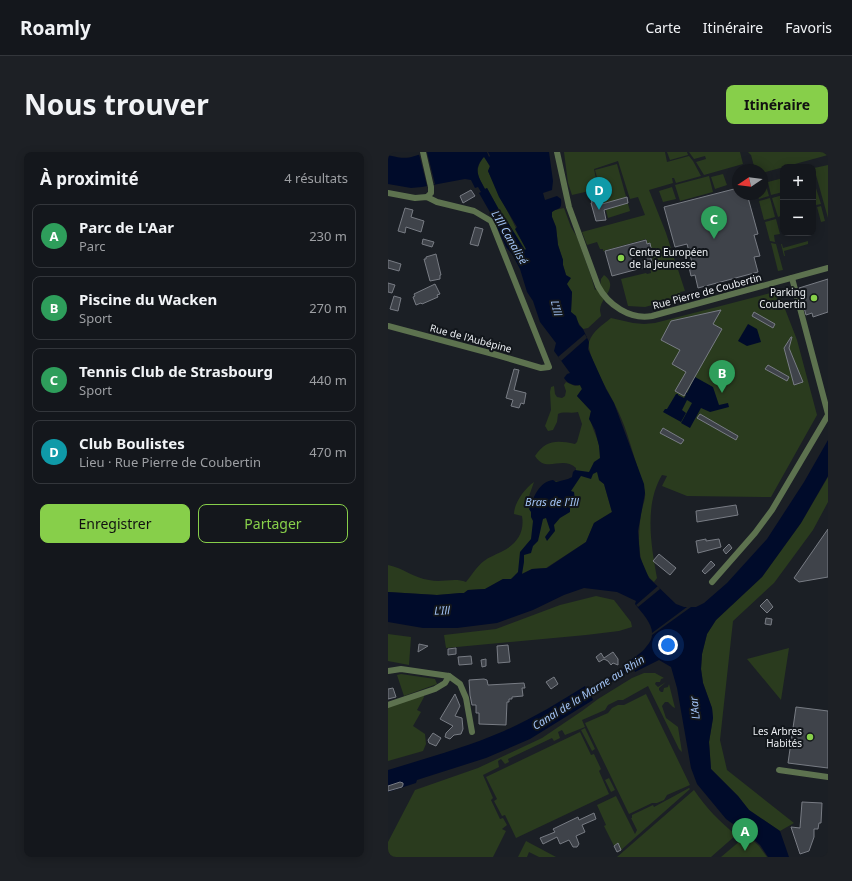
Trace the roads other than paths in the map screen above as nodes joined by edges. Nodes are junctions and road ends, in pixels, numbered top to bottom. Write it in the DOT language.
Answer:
graph roads {
  1 [pos="422,152"];
  2 [pos="557,152"];
  3 [pos="388,193"];
  4 [pos="427,197"];
  5 [pos="828,268"];
  6 [pos="792,278"];
  7 [pos="388,326"];
  8 [pos="828,414"];
  9 [pos="712,582"];
  10 [pos="388,671"];
  11 [pos="449,676"];
  12 [pos="388,704"];
  13 [pos="472,732"];
  14 [pos="779,770"];
  15 [pos="828,776"];
  1 -- 4 [label="street"];
  2 -- 6 [label="street, Rue Pierre de Coubertin"];
  3 -- 4 [label="street"];
  4 -- 7 [label="street, Rue de l'Aubépine"];
  5 -- 6 [label="street, Rue Pierre de Coubertin"];
  6 -- 8 [label="street"];
  8 -- 9 [label="street"];
  10 -- 11 [label="street"];
  11 -- 12 [label="street"];
  11 -- 13 [label="street"];
  14 -- 15 [label="street"];
}
